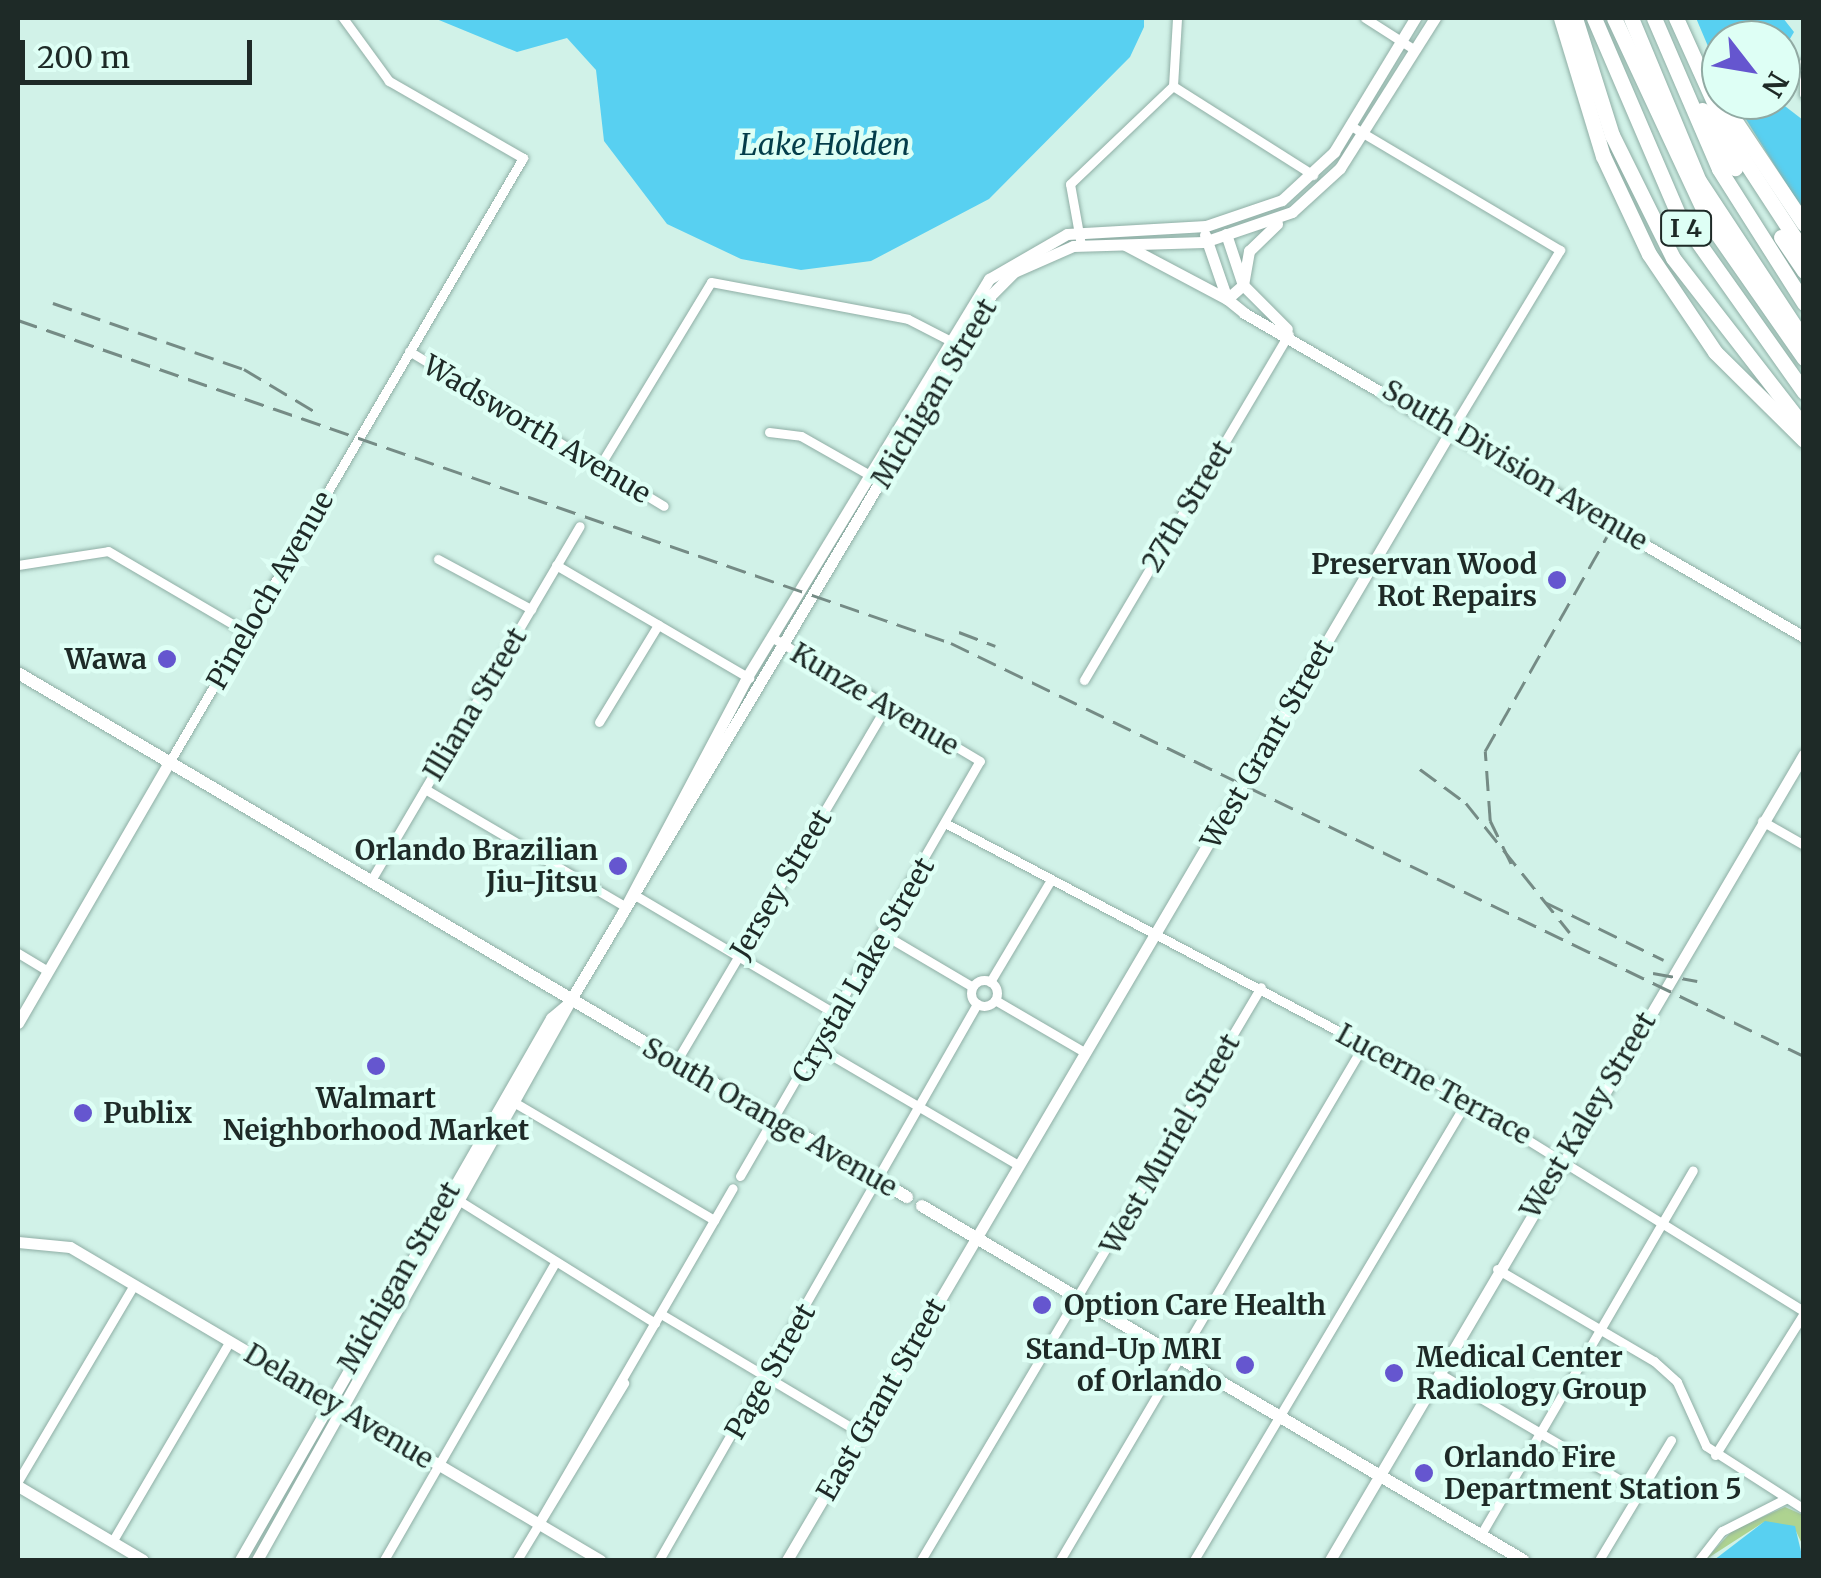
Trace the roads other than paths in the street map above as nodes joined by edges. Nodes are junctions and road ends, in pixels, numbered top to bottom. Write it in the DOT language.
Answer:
graph roads {
  1 [pos="343,18"];
  2 [pos="357,18"];
  3 [pos="1176,18"];
  4 [pos="1365,18"];
  5 [pos="1415,18"];
  6 [pos="1435,18"];
  7 [pos="1561,18"];
  8 [pos="1575,18"];
  9 [pos="1594,18"];
  10 [pos="1614,18"];
  11 [pos="1630,18"];
  12 [pos="1654,18"];
  13 [pos="1676,18"];
  14 [pos="1685,18"];
  15 [pos="358,35"];
  16 [pos="1402,39"];
  17 [pos="1415,50"];
  18 [pos="1701,54"];
  19 [pos="1804,62"];
  20 [pos="1672,67"];
  21 [pos="1172,86"];
  22 [pos="1802,90"];
  23 [pos="1734,120"];
  24 [pos="1351,126"];
  25 [pos="1364,133"];
  26 [pos="1601,141"];
  27 [pos="1312,173"];
  28 [pos="1321,185"];
  29 [pos="1292,212"];
  30 [pos="1224,222"];
  31 [pos="1804,224"];
  32 [pos="1206,226"];
  33 [pos="1227,236"];
  34 [pos="1079,238"];
  35 [pos="1116,242"];
  36 [pos="1204,242"];
  37 [pos="1804,252"];
  38 [pos="1804,271"];
  39 [pos="1243,285"];
  40 [pos="1227,299"];
  41 [pos="1804,303"];
  42 [pos="1290,332"];
  43 [pos="951,335"];
  44 [pos="1804,340"];
  45 [pos="410,351"];
  46 [pos="955,356"];
  47 [pos="1804,358"];
  48 [pos="1768,387"];
  49 [pos="1804,392"];
  50 [pos="1798,425"];
  51 [pos="1452,429"];
  52 [pos="769,432"];
  53 [pos="1804,440"];
  54 [pos="599,467"];
  55 [pos="868,474"];
  56 [pos="880,482"];
  57 [pos="664,506"];
  58 [pos="580,526"];
  59 [pos="438,559"];
  60 [pos="18,565"];
  61 [pos="556,565"];
  62 [pos="531,610"];
  63 [pos="658,625"];
  64 [pos="246,632"];
  65 [pos="771,637"];
  66 [pos="1804,637"];
  67 [pos="783,644"];
  68 [pos="18,673"];
  69 [pos="747,677"];
  70 [pos="1084,680"];
  71 [pos="760,684"];
  72 [pos="887,706"];
  73 [pos="599,722"];
  74 [pos="1804,754"];
  75 [pos="980,760"];
  76 [pos="170,761"];
  77 [pos="424,789"];
  78 [pos="678,798"];
  79 [pos="691,805"];
  80 [pos="1762,821"];
  81 [pos="947,824"];
  82 [pos="1804,846"];
  83 [pos="634,880"];
  84 [pos="370,882"];
  85 [pos="1049,883"];
  86 [pos="638,897"];
  87 [pos="621,904"];
  88 [pos="618,924"];
  89 [pos="1159,929"];
  90 [pos="884,934"];
  91 [pos="18,953"];
  92 [pos="739,956"];
  93 [pos="48,971"];
  94 [pos="990,982"];
  95 [pos="973,987"];
  96 [pos="1261,988"];
  97 [pos="994,1000"];
  98 [pos="570,1002"];
  99 [pos="977,1004"];
  100 [pos="836,1014"];
  101 [pos="18,1022"];
  102 [pos="818,1046"];
  103 [pos="1363,1046"];
  104 [pos="1086,1054"];
  105 [pos="676,1062"];
  106 [pos="1466,1101"];
  107 [pos="517,1104"];
  108 [pos="917,1106"];
  109 [pos="774,1119"];
  110 [pos="1560,1161"];
  111 [pos="1018,1165"];
  112 [pos="1693,1170"];
  113 [pos="740,1176"];
  114 [pos="878,1180"];
  115 [pos="733,1188"];
  116 [pos="450,1190"];
  117 [pos="907,1197"];
  118 [pos="458,1205"];
  119 [pos="922,1206"];
  120 [pos="714,1220"];
  121 [pos="1660,1226"];
  122 [pos="975,1238"];
  123 [pos="18,1242"];
  124 [pos="555,1262"];
  125 [pos="1497,1269"];
  126 [pos="397,1281"];
  127 [pos="134,1285"];
  128 [pos="409,1288"];
  129 [pos="1078,1300"];
  130 [pos="1804,1312"];
  131 [pos="658,1319"];
  132 [pos="1601,1330"];
  133 [pos="230,1341"];
  134 [pos="1180,1358"];
  135 [pos="1440,1374"];
  136 [pos="767,1376"];
  137 [pos="328,1399"];
  138 [pos="340,1407"];
  139 [pos="1278,1419"];
  140 [pos="862,1432"];
  141 [pos="1540,1433"];
  142 [pos="1671,1440"];
  143 [pos="1715,1454"];
  144 [pos="438,1465"];
  145 [pos="1380,1479"];
  146 [pos="18,1484"];
  147 [pos="1640,1492"];
  148 [pos="1785,1499"];
  149 [pos="1804,1509"];
  150 [pos="266,1512"];
  151 [pos="538,1524"];
  152 [pos="272,1531"];
  153 [pos="1480,1536"];
  154 [pos="112,1542"];
  155 [pos="143,1560"];
  156 [pos="240,1560"];
  157 [pos="256,1560"];
  158 [pos="384,1560"];
  159 [pos="517,1560"];
  160 [pos="600,1560"];
  161 [pos="659,1560"];
  162 [pos="787,1560"];
  163 [pos="920,1560"];
  164 [pos="1060,1560"];
  165 [pos="1194,1560"];
  166 [pos="1330,1560"];
  167 [pos="1523,1560"];
  168 [pos="1600,1560"];
  169 [pos="1699,1560"];
  1 -- 15 [label="street"];
  2 -- 15 [label="street"];
  3 -- 21 [label="street"];
  4 -- 16 [label="street"];
  5 -- 16 [label="street, Michigan Street"];
  6 -- 17 [label="street, Michigan Street"];
  7 -- 26 [label="highway"];
  8 -- 48 [label="highway"];
  9 -- 49 [label="highway, I 4"];
  10 -- 47 [label="highway"];
  11 -- 44 [label="highway"];
  12 -- 20 [label="highway, I 4"];
  13 -- 37 [label="highway"];
  14 -- 18 [label="highway"];
  15 -- 45 [label="street, Pineloch Avenue"];
  16 -- 17 [label="street"];
  16 -- 24 [label="street, Michigan Street"];
  17 -- 25 [label="street, Michigan Street"];
  19 -- 22 [label="street"];
  20 -- 38 [label="highway"];
  20 -- 41 [label="highway, I 4"];
  21 -- 27 [label="street"];
  21 -- 34 [label="street"];
  23 -- 31 [label="highway"];
  24 -- 25 [label="street"];
  24 -- 27 [label="street, Michigan Street"];
  25 -- 28 [label="street, Michigan Street"];
  25 -- 51 [label="street, West Grant Street"];
  26 -- 48 [label="highway"];
  26 -- 50 [label="highway"];
  27 -- 28 [label="street"];
  27 -- 30 [label="street, Michigan Street"];
  28 -- 29 [label="street, Michigan Street"];
  29 -- 33 [label="street, Michigan Street"];
  29 -- 39 [label="street"];
  30 -- 32 [label="street, Michigan Street"];
  30 -- 33 [label="street, South Division Avenue"];
  32 -- 34 [label="street, Michigan Street"];
  32 -- 36 [label="street"];
  33 -- 36 [label="street, Michigan Street"];
  33 -- 39 [label="street, South Division Avenue"];
  34 -- 35 [label="street, Michigan Street"];
  34 -- 43 [label="street, Michigan Street"];
  34 -- 46 [label="street, Michigan Street"];
  35 -- 36 [label="street, Michigan Street"];
  35 -- 40 [label="street, South Division Avenue"];
  36 -- 40 [label="street"];
  39 -- 40 [label="street"];
  39 -- 42 [label="street, South Division Avenue"];
  40 -- 42 [label="street, South Division Avenue"];
  42 -- 51 [label="street, South Division Avenue"];
  42 -- 70 [label="street, 27th Street"];
  43 -- 46 [label="street"];
  43 -- 54 [label="street"];
  43 -- 55 [label="street, Michigan Street"];
  45 -- 54 [label="street, Wadsworth Avenue"];
  45 -- 64 [label="street, Pineloch Avenue"];
  46 -- 56 [label="street, Michigan Street"];
  48 -- 50 [label="highway"];
  50 -- 53 [label="highway"];
  51 -- 66 [label="street, South Division Avenue"];
  51 -- 89 [label="street, West Grant Street"];
  52 -- 55 [label="street"];
  54 -- 57 [label="street, Wadsworth Avenue"];
  55 -- 56 [label="street"];
  55 -- 65 [label="street, Michigan Street"];
  56 -- 67 [label="street, Michigan Street"];
  58 -- 61 [label="street, Illiana Street"];
  59 -- 62 [label="street"];
  60 -- 64 [label="street"];
  61 -- 62 [label="street, Illiana Street"];
  61 -- 63 [label="street"];
  62 -- 77 [label="street, Illiana Street"];
  63 -- 69 [label="street"];
  63 -- 73 [label="street"];
  64 -- 76 [label="street, Pineloch Avenue"];
  65 -- 67 [label="street, Kunze Avenue"];
  65 -- 69 [label="street, Michigan Street"];
  67 -- 71 [label="street, Michigan Street"];
  67 -- 72 [label="street, Kunze Avenue"];
  68 -- 76 [label="main road, South Orange Avenue"];
  69 -- 71 [label="street"];
  69 -- 78 [label="street, Michigan Street"];
  71 -- 79 [label="street, Michigan Street"];
  72 -- 75 [label="street, Kunze Avenue"];
  72 -- 92 [label="street, Jersey Street"];
  74 -- 80 [label="street, West Kaley Street"];
  75 -- 81 [label="street, Crystal Lake Street"];
  76 -- 84 [label="main road, South Orange Avenue"];
  76 -- 93 [label="street, Pineloch Avenue"];
  77 -- 84 [label="street, Illiana Street"];
  77 -- 87 [label="street"];
  78 -- 79 [label="street"];
  78 -- 83 [label="street, Michigan Street"];
  79 -- 86 [label="street, Michigan Street"];
  80 -- 82 [label="street"];
  80 -- 110 [label="street, West Kaley Street"];
  81 -- 85 [label="street, Lucerne Terrace"];
  81 -- 90 [label="street, Crystal Lake Street"];
  83 -- 86 [label="street"];
  83 -- 87 [label="street, Michigan Street"];
  84 -- 98 [label="main road, South Orange Avenue"];
  85 -- 89 [label="street, Lucerne Terrace"];
  85 -- 94 [label="street"];
  86 -- 88 [label="street, Michigan Street"];
  86 -- 92 [label="street"];
  87 -- 88 [label="street, Michigan Street"];
  88 -- 98 [label="street, Michigan Street"];
  89 -- 96 [label="street, Lucerne Terrace"];
  89 -- 104 [label="street, West Grant Street"];
  90 -- 95 [label="street"];
  90 -- 100 [label="street, Crystal Lake Street"];
  91 -- 93 [label="street"];
  92 -- 100 [label="street"];
  92 -- 105 [label="street, Jersey Street"];
  93 -- 101 [label="street, Pineloch Avenue"];
  94 -- 95 [label="street"];
  94 -- 97 [label="street"];
  95 -- 99 [label="street"];
  96 -- 103 [label="street, Lucerne Terrace"];
  96 -- 129 [label="street, West Muriel Street"];
  97 -- 99 [label="street"];
  97 -- 104 [label="street"];
  98 -- 105 [label="main road, South Orange Avenue"];
  98 -- 107 [label="street, Michigan Street"];
  98 -- 116 [label="street, Michigan Street"];
  99 -- 108 [label="street, Page Street"];
  100 -- 102 [label="street, Crystal Lake Street"];
  102 -- 108 [label="street"];
  102 -- 109 [label="street, Crystal Lake Street"];
  103 -- 106 [label="street, Lucerne Terrace"];
  103 -- 134 [label="street"];
  104 -- 111 [label="street, West Grant Street"];
  105 -- 109 [label="main road, South Orange Avenue"];
  106 -- 110 [label="street, Lucerne Terrace"];
  106 -- 139 [label="street"];
  107 -- 118 [label="street, Michigan Street"];
  107 -- 120 [label="street"];
  108 -- 111 [label="street"];
  108 -- 114 [label="street, Page Street"];
  109 -- 113 [label="street, Crystal Lake Street"];
  109 -- 114 [label="main road, South Orange Avenue"];
  110 -- 121 [label="street, Lucerne Terrace"];
  110 -- 125 [label="street, West Kaley Street"];
  111 -- 122 [label="street, West Grant Street"];
  112 -- 121 [label="street"];
  114 -- 117 [label="main road, South Orange Avenue"];
  114 -- 136 [label="street, Page Street"];
  115 -- 120 [label="street"];
  116 -- 118 [label="street"];
  116 -- 126 [label="street, Michigan Street"];
  117 -- 119 [label="street, South Orange Avenue"];
  118 -- 124 [label="street"];
  118 -- 128 [label="street, Michigan Street"];
  119 -- 122 [label="main road, South Orange Avenue"];
  120 -- 131 [label="street"];
  121 -- 130 [label="street, Lucerne Terrace"];
  121 -- 132 [label="street"];
  122 -- 129 [label="main road, South Orange Avenue"];
  122 -- 140 [label="street, East Grant Street"];
  123 -- 127 [label="street, Delaney Avenue"];
  124 -- 131 [label="street"];
  124 -- 144 [label="street"];
  125 -- 132 [label="street"];
  125 -- 135 [label="street, West Kaley Street"];
  126 -- 128 [label="street"];
  126 -- 137 [label="street, Michigan Street"];
  127 -- 133 [label="street, Delaney Avenue"];
  127 -- 146 [label="street"];
  128 -- 138 [label="street, Michigan Street"];
  129 -- 134 [label="main road, South Orange Avenue"];
  129 -- 163 [label="street, West Muriel Street"];
  130 -- 143 [label="street"];
  131 -- 136 [label="street"];
  131 -- 151 [label="street"];
  132 -- 141 [label="street"];
  132 -- 143 [label="street"];
  133 -- 137 [label="street, Delaney Avenue"];
  133 -- 154 [label="street"];
  134 -- 139 [label="main road, South Orange Avenue"];
  134 -- 164 [label="street"];
  135 -- 141 [label="street"];
  135 -- 145 [label="street, West Kaley Street"];
  136 -- 140 [label="street"];
  136 -- 161 [label="street, Page Street"];
  137 -- 138 [label="street, Delaney Avenue"];
  137 -- 150 [label="street, Michigan Street"];
  138 -- 144 [label="street, Delaney Avenue"];
  138 -- 152 [label="street, Michigan Street"];
  139 -- 145 [label="main road, South Orange Avenue"];
  139 -- 165 [label="street"];
  140 -- 162 [label="street, East Grant Street"];
  141 -- 147 [label="street"];
  141 -- 153 [label="street"];
  142 -- 147 [label="street"];
  143 -- 148 [label="street"];
  144 -- 151 [label="street, Delaney Avenue"];
  144 -- 158 [label="street"];
  145 -- 153 [label="main road, South Orange Avenue"];
  145 -- 166 [label="street, West Kaley Street"];
  146 -- 154 [label="street"];
  147 -- 168 [label="street"];
  148 -- 149 [label="street"];
  148 -- 169 [label="street"];
  150 -- 152 [label="street"];
  150 -- 156 [label="street, Michigan Street"];
  151 -- 159 [label="street"];
  151 -- 160 [label="street, Delaney Avenue"];
  152 -- 157 [label="street, Michigan Street"];
  153 -- 167 [label="main road, South Orange Avenue"];
  154 -- 155 [label="street"];
}
